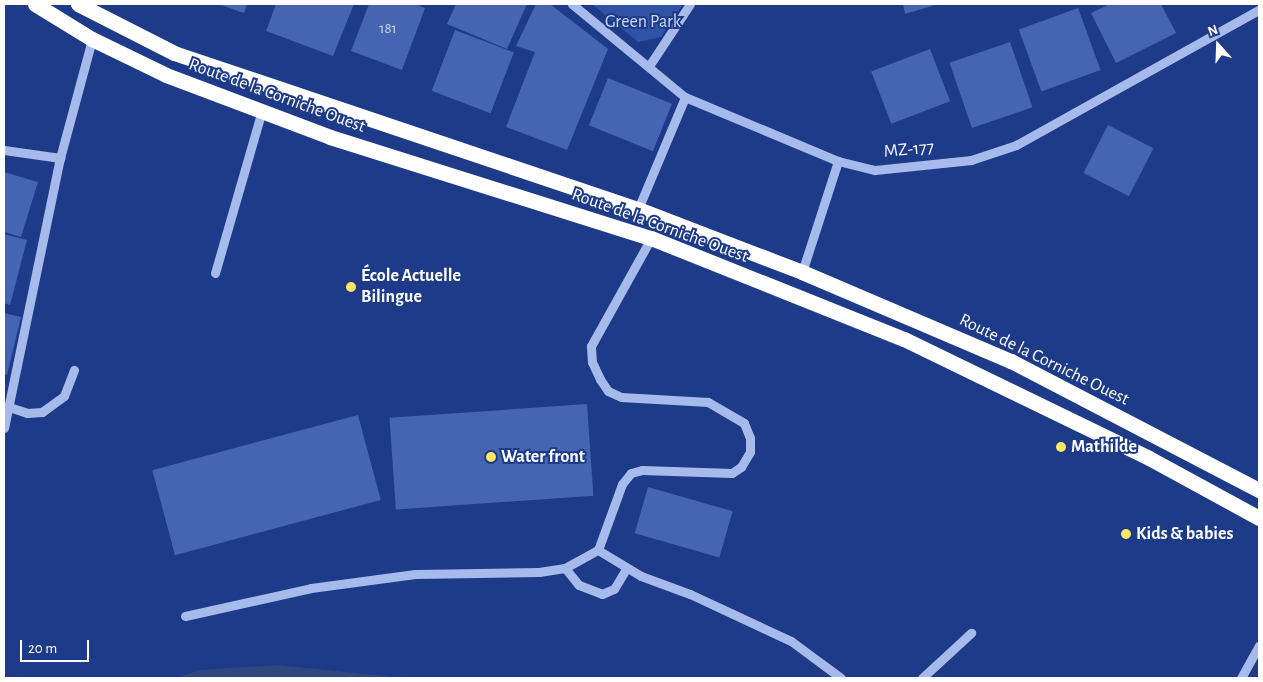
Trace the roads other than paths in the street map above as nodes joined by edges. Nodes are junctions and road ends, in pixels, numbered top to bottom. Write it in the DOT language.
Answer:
graph roads {
  1 [pos="35,4"];
  2 [pos="78,4"];
  3 [pos="572,4"];
  4 [pos="690,4"];
  5 [pos="1259,10"];
  6 [pos="92,39"];
  7 [pos="649,66"];
  8 [pos="685,97"];
  9 [pos="262,110"];
  10 [pos="4,150"];
  11 [pos="60,158"];
  12 [pos="838,162"];
  13 [pos="638,208"];
  14 [pos="651,238"];
  15 [pos="802,272"];
  16 [pos="215,273"];
  17 [pos="74,370"];
  18 [pos="8,396"];
  19 [pos="9,407"];
  20 [pos="4,428"];
  21 [pos="1259,490"];
  22 [pos="1259,518"];
  23 [pos="598,550"];
  24 [pos="565,568"];
  25 [pos="626,569"];
  26 [pos="185,616"];
  27 [pos="971,633"];
  28 [pos="1259,646"];
  29 [pos="841,678"];
  30 [pos="922,678"];
  31 [pos="1241,678"];
  1 -- 6 [label="highway, Route de la Corniche Ouest"];
  2 -- 13 [label="highway, Route de la Corniche Ouest"];
  3 -- 7 [label="street, MZ-177"];
  4 -- 7 [label="street"];
  5 -- 12 [label="street, MZ-177"];
  6 -- 9 [label="highway, Route de la Corniche Ouest"];
  6 -- 11 [label="street"];
  7 -- 8 [label="street, MZ-177"];
  8 -- 12 [label="street, MZ-177"];
  8 -- 13 [label="street"];
  9 -- 14 [label="highway, Route de la Corniche Ouest"];
  9 -- 16 [label="street"];
  10 -- 11 [label="street"];
  11 -- 18 [label="street"];
  12 -- 15 [label="street"];
  13 -- 15 [label="highway, Route de la Corniche Ouest"];
  14 -- 22 [label="highway, Route de la Corniche Ouest"];
  14 -- 23 [label="street"];
  15 -- 21 [label="highway, Route de la Corniche Ouest"];
  17 -- 19 [label="street"];
  18 -- 19 [label="street"];
  19 -- 20 [label="street"];
  23 -- 24 [label="street"];
  23 -- 25 [label="street"];
  24 -- 25 [label="street"];
  24 -- 26 [label="street"];
  25 -- 29 [label="street"];
  27 -- 30 [label="street"];
  28 -- 31 [label="street"];
}
